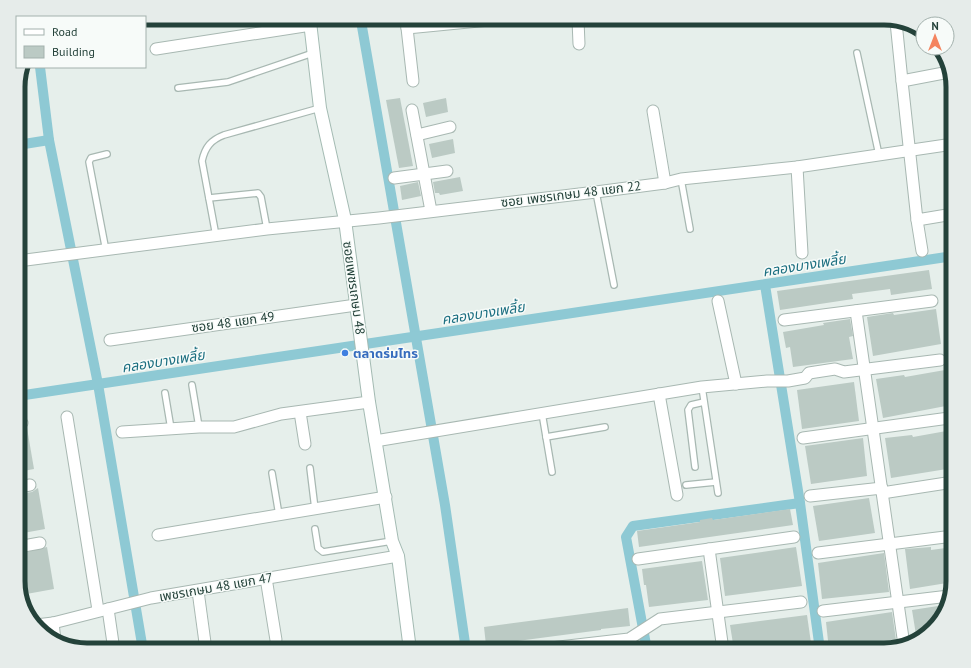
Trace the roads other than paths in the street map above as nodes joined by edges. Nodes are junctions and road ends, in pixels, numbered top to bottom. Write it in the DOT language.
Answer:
graph roads {
  1 [pos="304,25"];
  2 [pos="310,25"];
  3 [pos="407,25"];
  4 [pos="578,25"];
  5 [pos="896,27"];
  6 [pos="579,44"];
  7 [pos="156,49"];
  8 [pos="313,53"];
  9 [pos="857,53"];
  10 [pos="944,73"];
  11 [pos="413,81"];
  12 [pos="902,81"];
  13 [pos="178,88"];
  14 [pos="320,108"];
  15 [pos="412,110"];
  16 [pos="653,111"];
  17 [pos="450,127"];
  18 [pos="416,135"];
  19 [pos="946,145"];
  20 [pos="909,151"];
  21 [pos="108,154"];
  22 [pos="879,156"];
  23 [pos="797,167"];
  24 [pos="447,171"];
  25 [pos="424,174"];
  26 [pos="394,178"];
  27 [pos="680,178"];
  28 [pos="665,183"];
  29 [pos="596,192"];
  30 [pos="209,198"];
  31 [pos="431,210"];
  32 [pos="946,215"];
  33 [pos="345,220"];
  34 [pos="917,220"];
  35 [pos="267,229"];
  36 [pos="690,229"];
  37 [pos="216,236"];
  38 [pos="106,251"];
  39 [pos="922,251"];
  40 [pos="802,253"];
  41 [pos="25,260"];
  42 [pos="614,284"];
  43 [pos="718,301"];
  44 [pos="932,301"];
  45 [pos="356,305"];
  46 [pos="856,311"];
  47 [pos="784,320"];
  48 [pos="110,340"];
  49 [pos="940,360"];
  50 [pos="865,369"];
  51 [pos="736,384"];
  52 [pos="192,385"];
  53 [pos="702,387"];
  54 [pos="165,393"];
  55 [pos="659,394"];
  56 [pos="369,402"];
  57 [pos="704,402"];
  58 [pos="300,412"];
  59 [pos="542,412"];
  60 [pos="67,417"];
  61 [pos="946,418"];
  62 [pos="199,427"];
  63 [pos="605,427"];
  64 [pos="172,429"];
  65 [pos="873,429"];
  66 [pos="122,432"];
  67 [pos="546,437"];
  68 [pos="803,438"];
  69 [pos="375,441"];
  70 [pos="305,444"];
  71 [pos="695,467"];
  72 [pos="310,468"];
  73 [pos="552,472"];
  74 [pos="272,473"];
  75 [pos="716,482"];
  76 [pos="946,483"];
  77 [pos="30,485"];
  78 [pos="686,485"];
  79 [pos="25,486"];
  80 [pos="882,490"];
  81 [pos="718,492"];
  82 [pos="677,496"];
  83 [pos="810,496"];
  84 [pos="386,497"];
  85 [pos="315,510"];
  86 [pos="279,515"];
  87 [pos="315,529"];
  88 [pos="158,535"];
  89 [pos="794,537"];
  90 [pos="946,537"];
  91 [pos="392,541"];
  92 [pos="40,543"];
  93 [pos="890,544"];
  94 [pos="25,546"];
  95 [pos="709,549"];
  96 [pos="818,553"];
  97 [pos="398,556"];
  98 [pos="638,559"];
  99 [pos="266,578"];
  100 [pos="198,591"];
  101 [pos="944,597"];
  102 [pos="801,602"];
  103 [pos="898,602"];
  104 [pos="103,610"];
  105 [pos="823,611"];
  106 [pos="718,612"];
  107 [pos="53,623"];
  108 [pos="42,624"];
  109 [pos="54,634"];
  110 [pos="276,640"];
  111 [pos="903,640"];
  112 [pos="112,643"];
  113 [pos="205,643"];
  114 [pos="409,643"];
  115 [pos="603,643"];
  116 [pos="722,643"];
  1 -- 7 [label="street"];
  2 -- 8 [label="street, ซอยเพชรเกษม 48"];
  3 -- 11 [label="street"];
  4 -- 6 [label="street"];
  5 -- 12 [label="street"];
  8 -- 13 [label="lane"];
  8 -- 14 [label="street, ซอยเพชรเกษม 48"];
  9 -- 22 [label="lane"];
  10 -- 12 [label="street"];
  12 -- 20 [label="street"];
  14 -- 30 [label="lane"];
  14 -- 33 [label="street, ซอยเพชรเกษม 48"];
  15 -- 18 [label="street"];
  16 -- 28 [label="street"];
  17 -- 18 [label="street"];
  18 -- 25 [label="street"];
  19 -- 20 [label="street, ซอย เพชรเกษม 48 แยก 22"];
  20 -- 22 [label="street, ซอย เพชรเกษม 48 แยก 22"];
  20 -- 34 [label="street"];
  21 -- 38 [label="lane"];
  22 -- 23 [label="street, ซอย เพชรเกษม 48 แยก 22"];
  23 -- 27 [label="street, ซอย เพชรเกษม 48 แยก 22"];
  23 -- 40 [label="street"];
  24 -- 25 [label="street"];
  25 -- 26 [label="street"];
  25 -- 31 [label="street"];
  27 -- 28 [label="street, ซอย เพชรเกษม 48 แยก 22"];
  27 -- 36 [label="lane"];
  28 -- 29 [label="street, ซอย เพชรเกษม 48 แยก 22"];
  29 -- 31 [label="street, ซอย เพชรเกษม 48 แยก 22"];
  29 -- 42 [label="lane"];
  30 -- 35 [label="lane"];
  30 -- 37 [label="lane"];
  31 -- 33 [label="street, ซอย เพชรเกษม 48 แยก 22"];
  32 -- 34 [label="street"];
  33 -- 35 [label="street, ซอย เพชรเกษม 48 แยก 22"];
  33 -- 45 [label="street, ซอยเพชรเกษม 48"];
  34 -- 39 [label="street"];
  35 -- 37 [label="street, ซอย เพชรเกษม 48 แยก 22"];
  37 -- 38 [label="street, ซอย เพชรเกษม 48 แยก 22"];
  38 -- 41 [label="street, ซอย เพชรเกษม 48 แยก 22"];
  43 -- 51 [label="street"];
  44 -- 46 [label="street"];
  45 -- 48 [label="street, ซอย 48 แยก 49"];
  45 -- 56 [label="street, ซอยเพชรเกษม 48"];
  46 -- 47 [label="street"];
  46 -- 50 [label="street"];
  49 -- 50 [label="street"];
  50 -- 51 [label="street"];
  50 -- 65 [label="street"];
  51 -- 53 [label="street"];
  52 -- 62 [label="lane"];
  53 -- 55 [label="street"];
  53 -- 57 [label="lane"];
  54 -- 64 [label="lane"];
  55 -- 59 [label="street"];
  55 -- 82 [label="street"];
  56 -- 58 [label="street"];
  56 -- 69 [label="street, ซอยเพชรเกษม 48"];
  57 -- 71 [label="lane"];
  57 -- 75 [label="lane"];
  58 -- 62 [label="street"];
  58 -- 70 [label="street"];
  59 -- 67 [label="lane"];
  59 -- 69 [label="street"];
  60 -- 104 [label="street"];
  61 -- 65 [label="street"];
  62 -- 64 [label="street"];
  63 -- 67 [label="lane"];
  64 -- 66 [label="street"];
  65 -- 68 [label="street"];
  65 -- 80 [label="street"];
  67 -- 73 [label="lane"];
  69 -- 84 [label="street, ซอยเพชรเกษม 48"];
  72 -- 85 [label="lane"];
  74 -- 86 [label="lane"];
  75 -- 78 [label="lane"];
  75 -- 81 [label="lane"];
  76 -- 80 [label="street"];
  77 -- 79 [label="street"];
  80 -- 83 [label="street"];
  80 -- 93 [label="street"];
  84 -- 85 [label="street"];
  84 -- 91 [label="street, ซอยเพชรเกษม 48"];
  85 -- 86 [label="street"];
  86 -- 88 [label="street"];
  87 -- 91 [label="lane"];
  89 -- 95 [label="street"];
  90 -- 93 [label="street"];
  91 -- 97 [label="street, ซอยเพชรเกษม 48"];
  92 -- 94 [label="street"];
  93 -- 96 [label="street"];
  93 -- 103 [label="street"];
  95 -- 98 [label="street"];
  95 -- 106 [label="street"];
  97 -- 99 [label="street, เพชรเกษม 48 แยก 47"];
  97 -- 114 [label="street, ซอยเพชรเกษม 48"];
  99 -- 100 [label="street, เพชรเกษม 48 แยก 47"];
  99 -- 110 [label="street"];
  100 -- 104 [label="street, เพชรเกษม 48 แยก 47"];
  100 -- 113 [label="street"];
  101 -- 103 [label="street"];
  102 -- 106 [label="street"];
  103 -- 105 [label="street"];
  103 -- 111 [label="street"];
  104 -- 107 [label="street, เพชรเกษม 48 แยก 47"];
  104 -- 112 [label="street"];
  106 -- 115 [label="street"];
  106 -- 116 [label="street"];
  107 -- 108 [label="street, เพชรเกษม 48 แยก 47"];
  107 -- 109 [label="street"];
}
